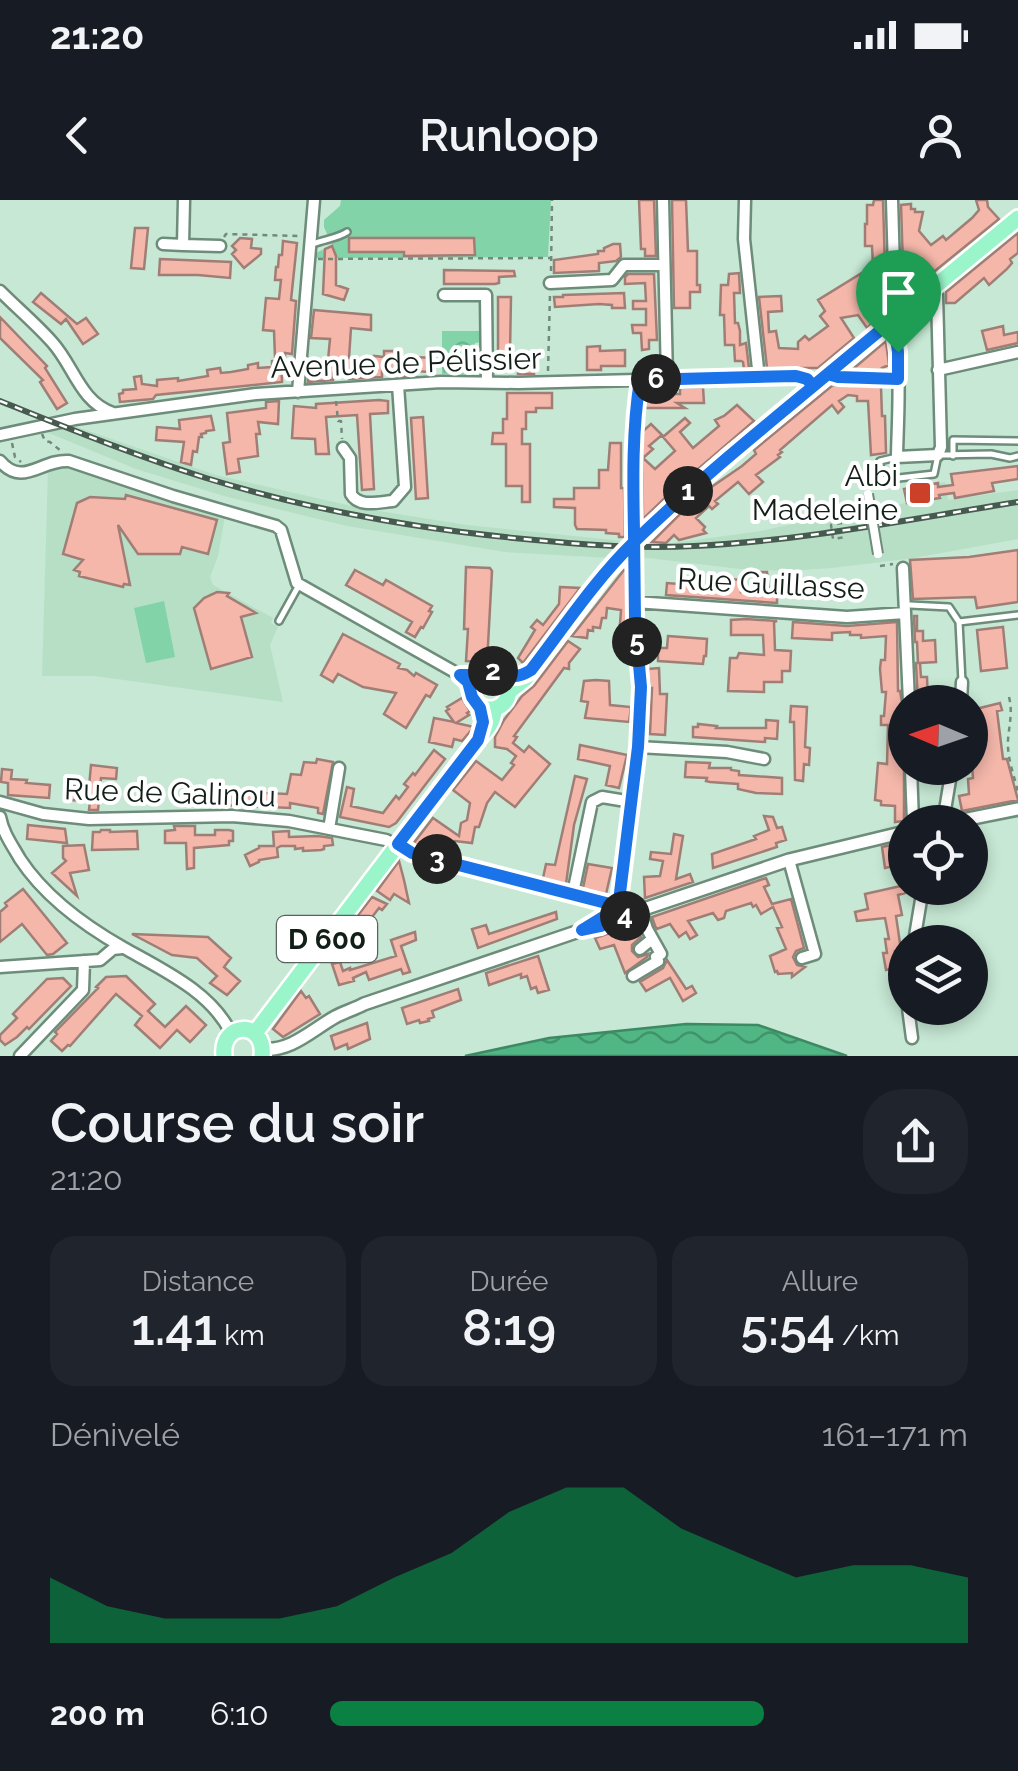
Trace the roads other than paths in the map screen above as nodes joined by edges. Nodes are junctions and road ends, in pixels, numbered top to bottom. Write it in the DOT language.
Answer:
graph roads {
  1 [pos="184,200"];
  2 [pos="663,200"];
  3 [pos="745,200"];
  4 [pos="892,200"];
  5 [pos="316,201"];
  6 [pos="1018,218"];
  7 [pos="347,232"];
  8 [pos="310,241"];
  9 [pos="163,244"];
  10 [pos="182,245"];
  11 [pos="220,246"];
  12 [pos="664,265"];
  13 [pos="550,282"];
  14 [pos="934,286"];
  15 [pos="0,291"];
  16 [pos="444,296"];
  17 [pos="902,312"];
  18 [pos="889,324"];
  19 [pos="1018,352"];
  20 [pos="938,370"];
  21 [pos="828,374"];
  22 [pos="759,378"];
  23 [pos="667,379"];
  24 [pos="898,379"];
  25 [pos="640,380"];
  26 [pos="486,383"];
  27 [pos="398,385"];
  28 [pos="813,386"];
  29 [pos="82,389"];
  30 [pos="298,392"];
  31 [pos="114,413"];
  32 [pos="75,419"];
  33 [pos="0,435"];
  34 [pos="1018,441"];
  35 [pos="343,448"];
  36 [pos="938,455"];
  37 [pos="952,456"];
  38 [pos="1018,456"];
  39 [pos="897,457"];
  40 [pos="0,461"];
  41 [pos="868,494"];
  42 [pos="634,542"];
  43 [pos="878,554"];
  44 [pos="899,566"];
  45 [pos="299,585"];
  46 [pos="635,602"];
  47 [pos="907,609"];
  48 [pos="1018,615"];
  49 [pos="279,621"];
  50 [pos="959,622"];
  51 [pos="469,679"];
  52 [pos="962,682"];
  53 [pos="507,684"];
  54 [pos="909,685"];
  55 [pos="962,685"];
  56 [pos="487,709"];
  57 [pos="638,747"];
  58 [pos="764,760"];
  59 [pos="339,768"];
  60 [pos="632,802"];
  61 [pos="0,808"];
  62 [pos="1018,809"];
  63 [pos="988,815"];
  64 [pos="329,829"];
  65 [pos="888,836"];
  66 [pos="398,844"];
  67 [pos="789,860"];
  68 [pos="573,893"];
  69 [pos="617,910"];
  70 [pos="641,910"];
  71 [pos="652,939"];
  72 [pos="123,948"];
  73 [pos="640,948"];
  74 [pos="802,958"];
  75 [pos="84,961"];
  76 [pos="0,968"];
  77 [pos="633,976"];
  78 [pos="910,1025"];
  79 [pos="231,1033"];
  80 [pos="255,1033"];
  81 [pos="912,1038"];
  82 [pos="263,1053"];
  83 [pos="20,1056"];
  84 [pos="224,1056"];
  1 -- 10 [label="street"];
  2 -- 12 [label="street"];
  3 -- 22 [label="street"];
  4 -- 17 [label="street"];
  5 -- 8 [label="street"];
  6 -- 14 [label="main road"];
  7 -- 8 [label="lane"];
  8 -- 30 [label="street"];
  9 -- 10 [label="street"];
  10 -- 11 [label="street"];
  12 -- 13 [label="street"];
  12 -- 23 [label="street"];
  14 -- 17 [label="main road"];
  14 -- 20 [label="street"];
  15 -- 29 [label="street"];
  16 -- 26 [label="street"];
  17 -- 18 [label="main road"];
  18 -- 21 [label="main road"];
  18 -- 24 [label="street"];
  19 -- 20 [label="street"];
  20 -- 36 [label="street"];
  21 -- 24 [label="street"];
  21 -- 28 [label="main road"];
  22 -- 23 [label="street, Avenue de Pélissier"];
  22 -- 28 [label="street, Avenue de Pélissier"];
  23 -- 25 [label="street, Avenue de Pélissier"];
  24 -- 39 [label="street"];
  25 -- 26 [label="street, Avenue de Pélissier"];
  25 -- 42 [label="street"];
  26 -- 27 [label="street, Avenue de Pélissier"];
  27 -- 30 [label="street, Avenue de Pélissier"];
  27 -- 35 [label="street"];
  28 -- 42 [label="main road"];
  29 -- 31 [label="street"];
  29 -- 32 [label="street"];
  30 -- 31 [label="street, Avenue de Pélissier"];
  31 -- 32 [label="street, Avenue de Pélissier"];
  32 -- 33 [label="street, Avenue de Pélissier"];
  34 -- 37 [label="lane"];
  36 -- 37 [label="lane"];
  36 -- 39 [label="street"];
  36 -- 39 [label="lane"];
  37 -- 38 [label="lane"];
  40 -- 45 [label="street"];
  41 -- 43 [label="street, bridge"];
  42 -- 46 [label="street"];
  42 -- 53 [label="main road"];
  44 -- 47 [label="street"];
  45 -- 49 [label="lane"];
  45 -- 51 [label="street"];
  46 -- 47 [label="street, Rue Guillasse"];
  46 -- 57 [label="street"];
  47 -- 50 [label="lane"];
  47 -- 54 [label="street"];
  48 -- 50 [label="lane"];
  50 -- 52 [label="lane"];
  51 -- 53 [label="main road"];
  51 -- 56 [label="main road"];
  52 -- 55 [label="street"];
  53 -- 56 [label="main road"];
  56 -- 66 [label="main road, D 600"];
  57 -- 58 [label="street"];
  57 -- 60 [label="street"];
  59 -- 64 [label="street"];
  60 -- 68 [label="street"];
  60 -- 69 [label="street"];
  61 -- 64 [label="street, Rue de Galinou"];
  61 -- 72 [label="street"];
  62 -- 63 [label="street"];
  64 -- 66 [label="street, Rue de Galinou"];
  65 -- 67 [label="street"];
  66 -- 68 [label="street, Rue de Galinou"];
  66 -- 80 [label="main road, D 600"];
  67 -- 70 [label="street"];
  67 -- 74 [label="street"];
  68 -- 69 [label="street, Rue de Galinou"];
  69 -- 70 [label="street"];
  69 -- 82 [label="street"];
  70 -- 71 [label="street"];
  71 -- 73 [label="street"];
  71 -- 77 [label="street"];
  72 -- 75 [label="street"];
  72 -- 79 [label="street"];
  75 -- 76 [label="street"];
  75 -- 83 [label="street"];
  78 -- 81 [label="street"];
  79 -- 80 [label="main road"];
  79 -- 84 [label="main road"];
  80 -- 82 [label="main road"];
}
